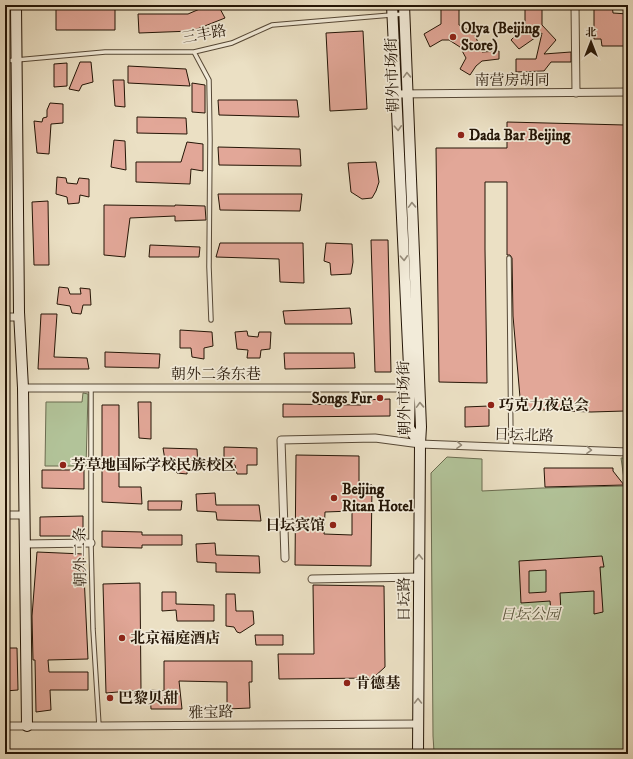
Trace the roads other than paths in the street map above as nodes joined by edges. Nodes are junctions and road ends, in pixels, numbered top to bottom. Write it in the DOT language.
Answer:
graph roads {
  1 [pos="16,5"];
  2 [pos="575,5"];
  3 [pos="404,9"];
  4 [pos="393,10"];
  5 [pos="194,52"];
  6 [pos="16,60"];
  7 [pos="5,61"];
  8 [pos="408,92"];
  9 [pos="576,92"];
  10 [pos="628,92"];
  11 [pos="396,94"];
  12 [pos="509,258"];
  13 [pos="5,317"];
  14 [pos="20,317"];
  15 [pos="211,320"];
  16 [pos="91,387"];
  17 [pos="23,388"];
  18 [pos="410,388"];
  19 [pos="420,444"];
  20 [pos="511,447"];
  21 [pos="628,452"];
  22 [pos="5,515"];
  23 [pos="24,515"];
  24 [pos="91,543"];
  25 [pos="25,544"];
  26 [pos="285,558"];
  27 [pos="419,577"];
  28 [pos="312,579"];
  29 [pos="418,724"];
  30 [pos="5,726"];
  31 [pos="27,726"];
  32 [pos="99,726"];
  33 [pos="418,754"];
  1 -- 6 [label="street"];
  2 -- 9 [label="street"];
  3 -- 4 [label="lane, 三丰路"];
  8 -- 3 [label="street, 朝外市场街, one-way"];
  4 -- 5 [label="lane, 三丰路"];
  4 -- 11 [label="street, 朝外市场街"];
  5 -- 6 [label="lane, 三丰路"];
  5 -- 15 [label="lane"];
  6 -- 7 [label="lane, 三丰路"];
  6 -- 14 [label="street"];
  8 -- 9 [label="street, 南营房胡同"];
  8 -- 11 [label="street, 南营房胡同"];
  19 -- 8 [label="street, 朝外市场街, one-way"];
  9 -- 10 [label="street, 南营房胡同"];
  11 -- 18 [label="street, 朝外市场街, one-way"];
  12 -- 20 [label="lane"];
  13 -- 14 [label="street"];
  14 -- 17 [label="street"];
  16 -- 17 [label="street, 朝外二条东巷"];
  16 -- 18 [label="street, 朝外二条东巷"];
  16 -- 24 [label="lane, 朝外二条"];
  17 -- 23 [label="street"];
  18 -- 19 [label="street, 朝外市场街"];
  19 -- 20 [label="street, 日坛北路, one-way"];
  19 -- 26 [label="street, 日坛北路"];
  27 -- 19 [label="street, 日坛路, one-way"];
  20 -- 21 [label="street, 日坛北路, one-way"];
  22 -- 23 [label="street"];
  23 -- 25 [label="street"];
  24 -- 25 [label="street"];
  24 -- 32 [label="lane, 朝外二条"];
  25 -- 31 [label="street"];
  27 -- 28 [label="street"];
  29 -- 27 [label="street, 日坛路, one-way"];
  29 -- 32 [label="street, 雅宝路"];
  29 -- 33 [label="street, 日坛路"];
  30 -- 31 [label="street, 雅宝路"];
  31 -- 32 [label="street, 雅宝路"];
}
